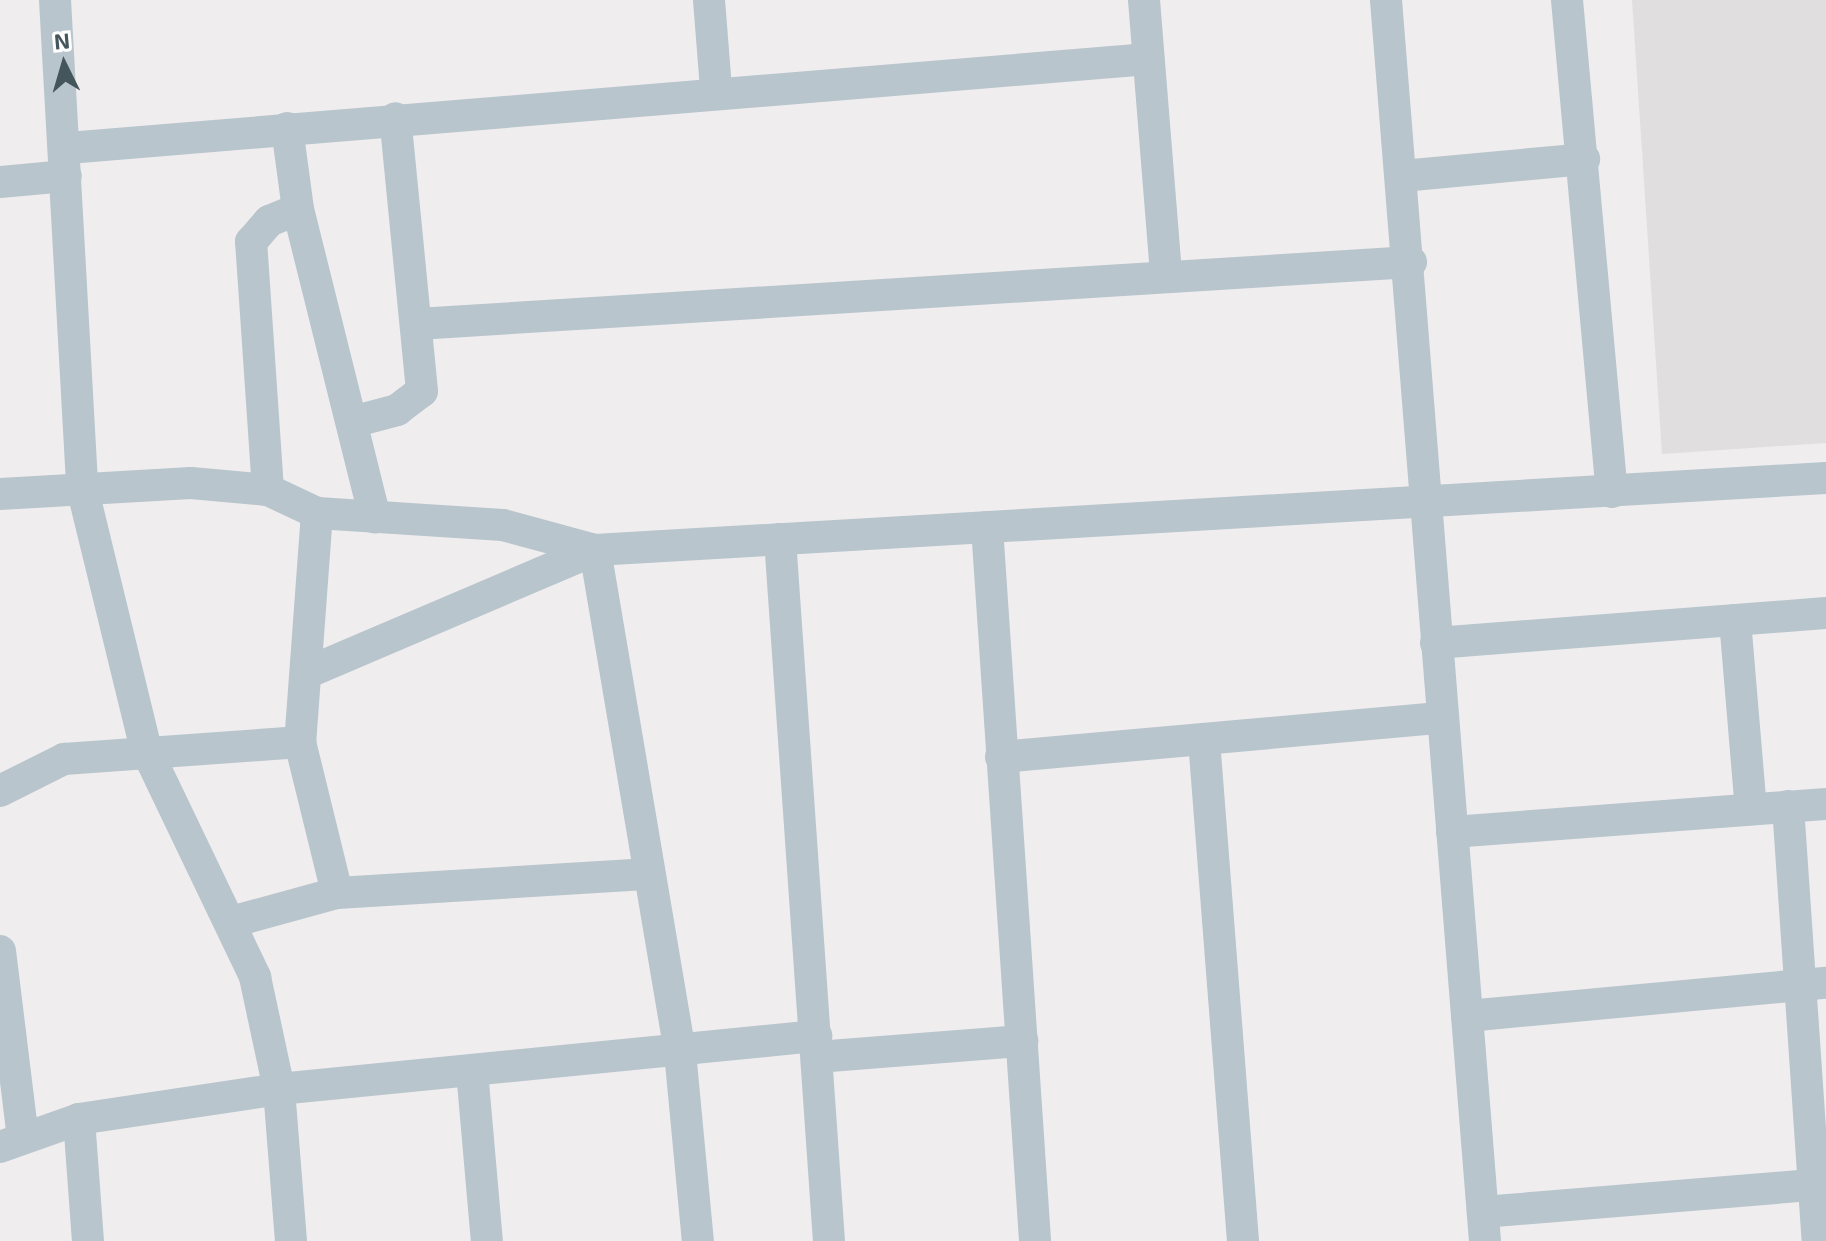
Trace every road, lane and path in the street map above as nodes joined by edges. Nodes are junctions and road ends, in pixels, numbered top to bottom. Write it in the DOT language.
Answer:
graph roads {
  1 [pos="55,0"];
  2 [pos="709,0"];
  3 [pos="1144,0"];
  4 [pos="1386,0"];
  5 [pos="1567,0"];
  6 [pos="1148,59"];
  7 [pos="716,89"];
  8 [pos="395,118"];
  9 [pos="287,128"];
  10 [pos="1584,159"];
  11 [pos="67,162"];
  12 [pos="1402,176"];
  13 [pos="0,182"];
  14 [pos="298,209"];
  15 [pos="1411,262"];
  16 [pos="1166,272"];
  17 [pos="417,324"];
  18 [pos="352,422"];
  19 [pos="1826,478"];
  20 [pos="82,487"];
  21 [pos="268,490"];
  22 [pos="1612,492"];
  23 [pos="0,494"];
  24 [pos="1425,503"];
  25 [pos="317,513"];
  26 [pos="375,518"];
  27 [pos="987,527"];
  28 [pos="780,539"];
  29 [pos="595,550"];
  30 [pos="1826,613"];
  31 [pos="1735,620"];
  32 [pos="1436,643"];
  33 [pos="311,671"];
  34 [pos="1442,718"];
  35 [pos="1204,740"];
  36 [pos="300,742"];
  37 [pos="146,749"];
  38 [pos="1001,757"];
  39 [pos="0,791"];
  40 [pos="1826,804"];
  41 [pos="1788,806"];
  42 [pos="1751,809"];
  43 [pos="1452,832"];
  44 [pos="645,874"];
  45 [pos="337,893"];
  46 [pos="235,921"];
  47 [pos="0,951"];
  48 [pos="1813,984"];
  49 [pos="1467,1016"];
  50 [pos="1022,1041"];
  51 [pos="817,1046"];
  52 [pos="680,1052"];
  53 [pos="472,1071"];
  54 [pos="279,1089"];
  55 [pos="79,1119"];
  56 [pos="11,1143"];
  57 [pos="1820,1184"];
  58 [pos="1484,1226"];
  59 [pos="88,1241"];
  60 [pos="291,1241"];
  61 [pos="487,1241"];
  62 [pos="698,1241"];
  63 [pos="829,1241"];
  64 [pos="1035,1241"];
  65 [pos="1243,1241"];
  66 [pos="1818,1241"];
  1 -- 11 [label="street"];
  2 -- 7 [label="street"];
  3 -- 6 [label="street"];
  4 -- 12 [label="street"];
  5 -- 10 [label="street"];
  6 -- 7 [label="street"];
  6 -- 16 [label="street"];
  7 -- 8 [label="street"];
  8 -- 9 [label="street"];
  8 -- 17 [label="street"];
  9 -- 11 [label="street"];
  9 -- 14 [label="street"];
  10 -- 12 [label="street"];
  10 -- 22 [label="street"];
  11 -- 13 [label="street"];
  11 -- 20 [label="street"];
  12 -- 15 [label="street"];
  14 -- 18 [label="street"];
  14 -- 21 [label="street"];
  15 -- 16 [label="street"];
  15 -- 24 [label="street"];
  16 -- 17 [label="street"];
  17 -- 18 [label="street"];
  18 -- 26 [label="street"];
  19 -- 22 [label="street"];
  20 -- 21 [label="street"];
  20 -- 23 [label="street"];
  20 -- 37 [label="street"];
  21 -- 25 [label="street"];
  22 -- 24 [label="street"];
  24 -- 27 [label="street"];
  24 -- 32 [label="street"];
  25 -- 26 [label="street"];
  25 -- 33 [label="street"];
  26 -- 29 [label="street"];
  27 -- 28 [label="street"];
  27 -- 38 [label="street"];
  28 -- 29 [label="street"];
  28 -- 51 [label="street"];
  29 -- 33 [label="street"];
  29 -- 44 [label="street"];
  30 -- 31 [label="street"];
  31 -- 32 [label="street"];
  31 -- 42 [label="street"];
  32 -- 34 [label="street"];
  33 -- 36 [label="street"];
  34 -- 35 [label="street"];
  34 -- 43 [label="street"];
  35 -- 38 [label="street"];
  35 -- 65 [label="street"];
  36 -- 37 [label="street"];
  36 -- 45 [label="street"];
  37 -- 39 [label="street"];
  37 -- 46 [label="street"];
  38 -- 50 [label="street"];
  40 -- 41 [label="street"];
  41 -- 42 [label="street"];
  41 -- 48 [label="street"];
  42 -- 43 [label="street"];
  43 -- 49 [label="street"];
  44 -- 45 [label="street"];
  44 -- 52 [label="street"];
  45 -- 46 [label="street"];
  46 -- 54 [label="street"];
  47 -- 56 [label="street"];
  48 -- 49 [label="street"];
  48 -- 57 [label="street"];
  49 -- 58 [label="street"];
  50 -- 51 [label="street"];
  50 -- 64 [label="street"];
  51 -- 52 [label="street"];
  51 -- 63 [label="street"];
  52 -- 53 [label="street"];
  52 -- 62 [label="street"];
  53 -- 54 [label="street"];
  53 -- 61 [label="street"];
  54 -- 55 [label="street"];
  54 -- 60 [label="street"];
  55 -- 56 [label="street"];
  55 -- 59 [label="street"];
  57 -- 58 [label="street"];
  57 -- 66 [label="street"];
}
